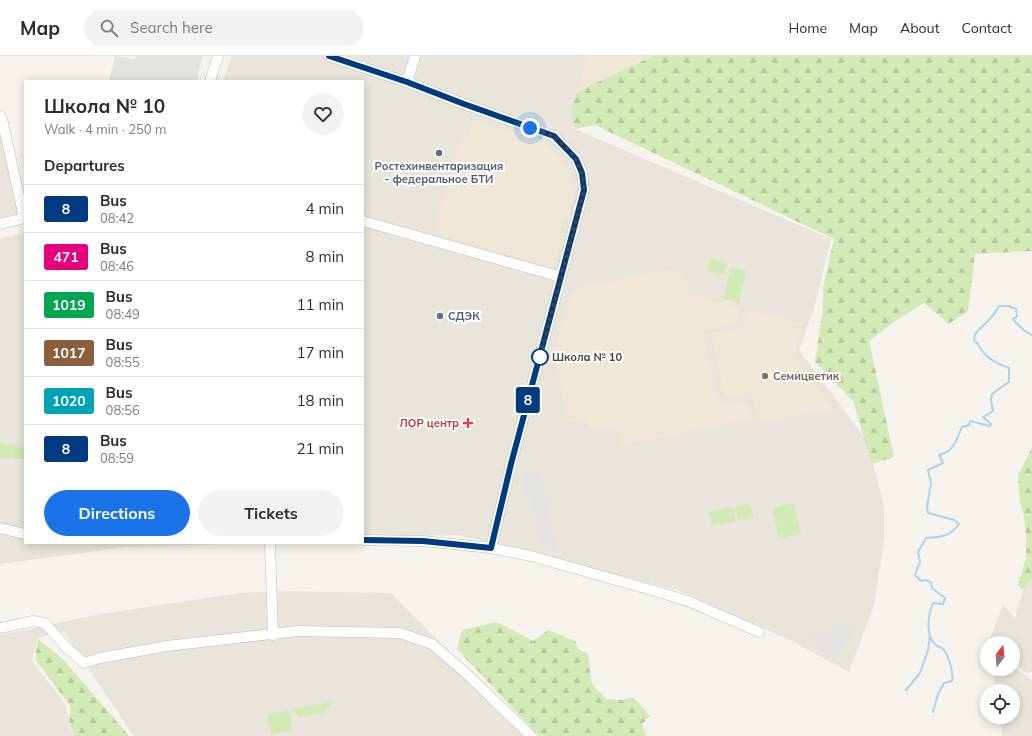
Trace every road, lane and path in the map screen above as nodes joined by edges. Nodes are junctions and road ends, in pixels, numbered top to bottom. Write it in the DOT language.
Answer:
graph roads {
  1 [pos="218,56"];
  2 [pos="329,56"];
  3 [pos="415,56"];
  4 [pos="210,80"];
  5 [pos="407,82"];
  6 [pos="0,116"];
  7 [pos="24,218"];
  8 [pos="364,221"];
  9 [pos="0,224"];
  10 [pos="561,277"];
  11 [pos="0,528"];
  12 [pos="24,534"];
  13 [pos="364,540"];
  14 [pos="270,544"];
  15 [pos="491,548"];
  16 [pos="0,628"];
  17 [pos="759,632"];
  18 [pos="272,635"];
  19 [pos="531,736"];
  1 -- 4 [label="street"];
  2 -- 5 [label="street"];
  3 -- 5 [label="street"];
  5 -- 10 [label="street"];
  6 -- 7 [label="street"];
  7 -- 9 [label="street"];
  8 -- 10 [label="street"];
  10 -- 15 [label="street"];
  11 -- 12 [label="street"];
  13 -- 15 [label="street"];
  14 -- 18 [label="street"];
  15 -- 17 [label="street"];
  16 -- 18 [label="street"];
  18 -- 19 [label="street"];
}
